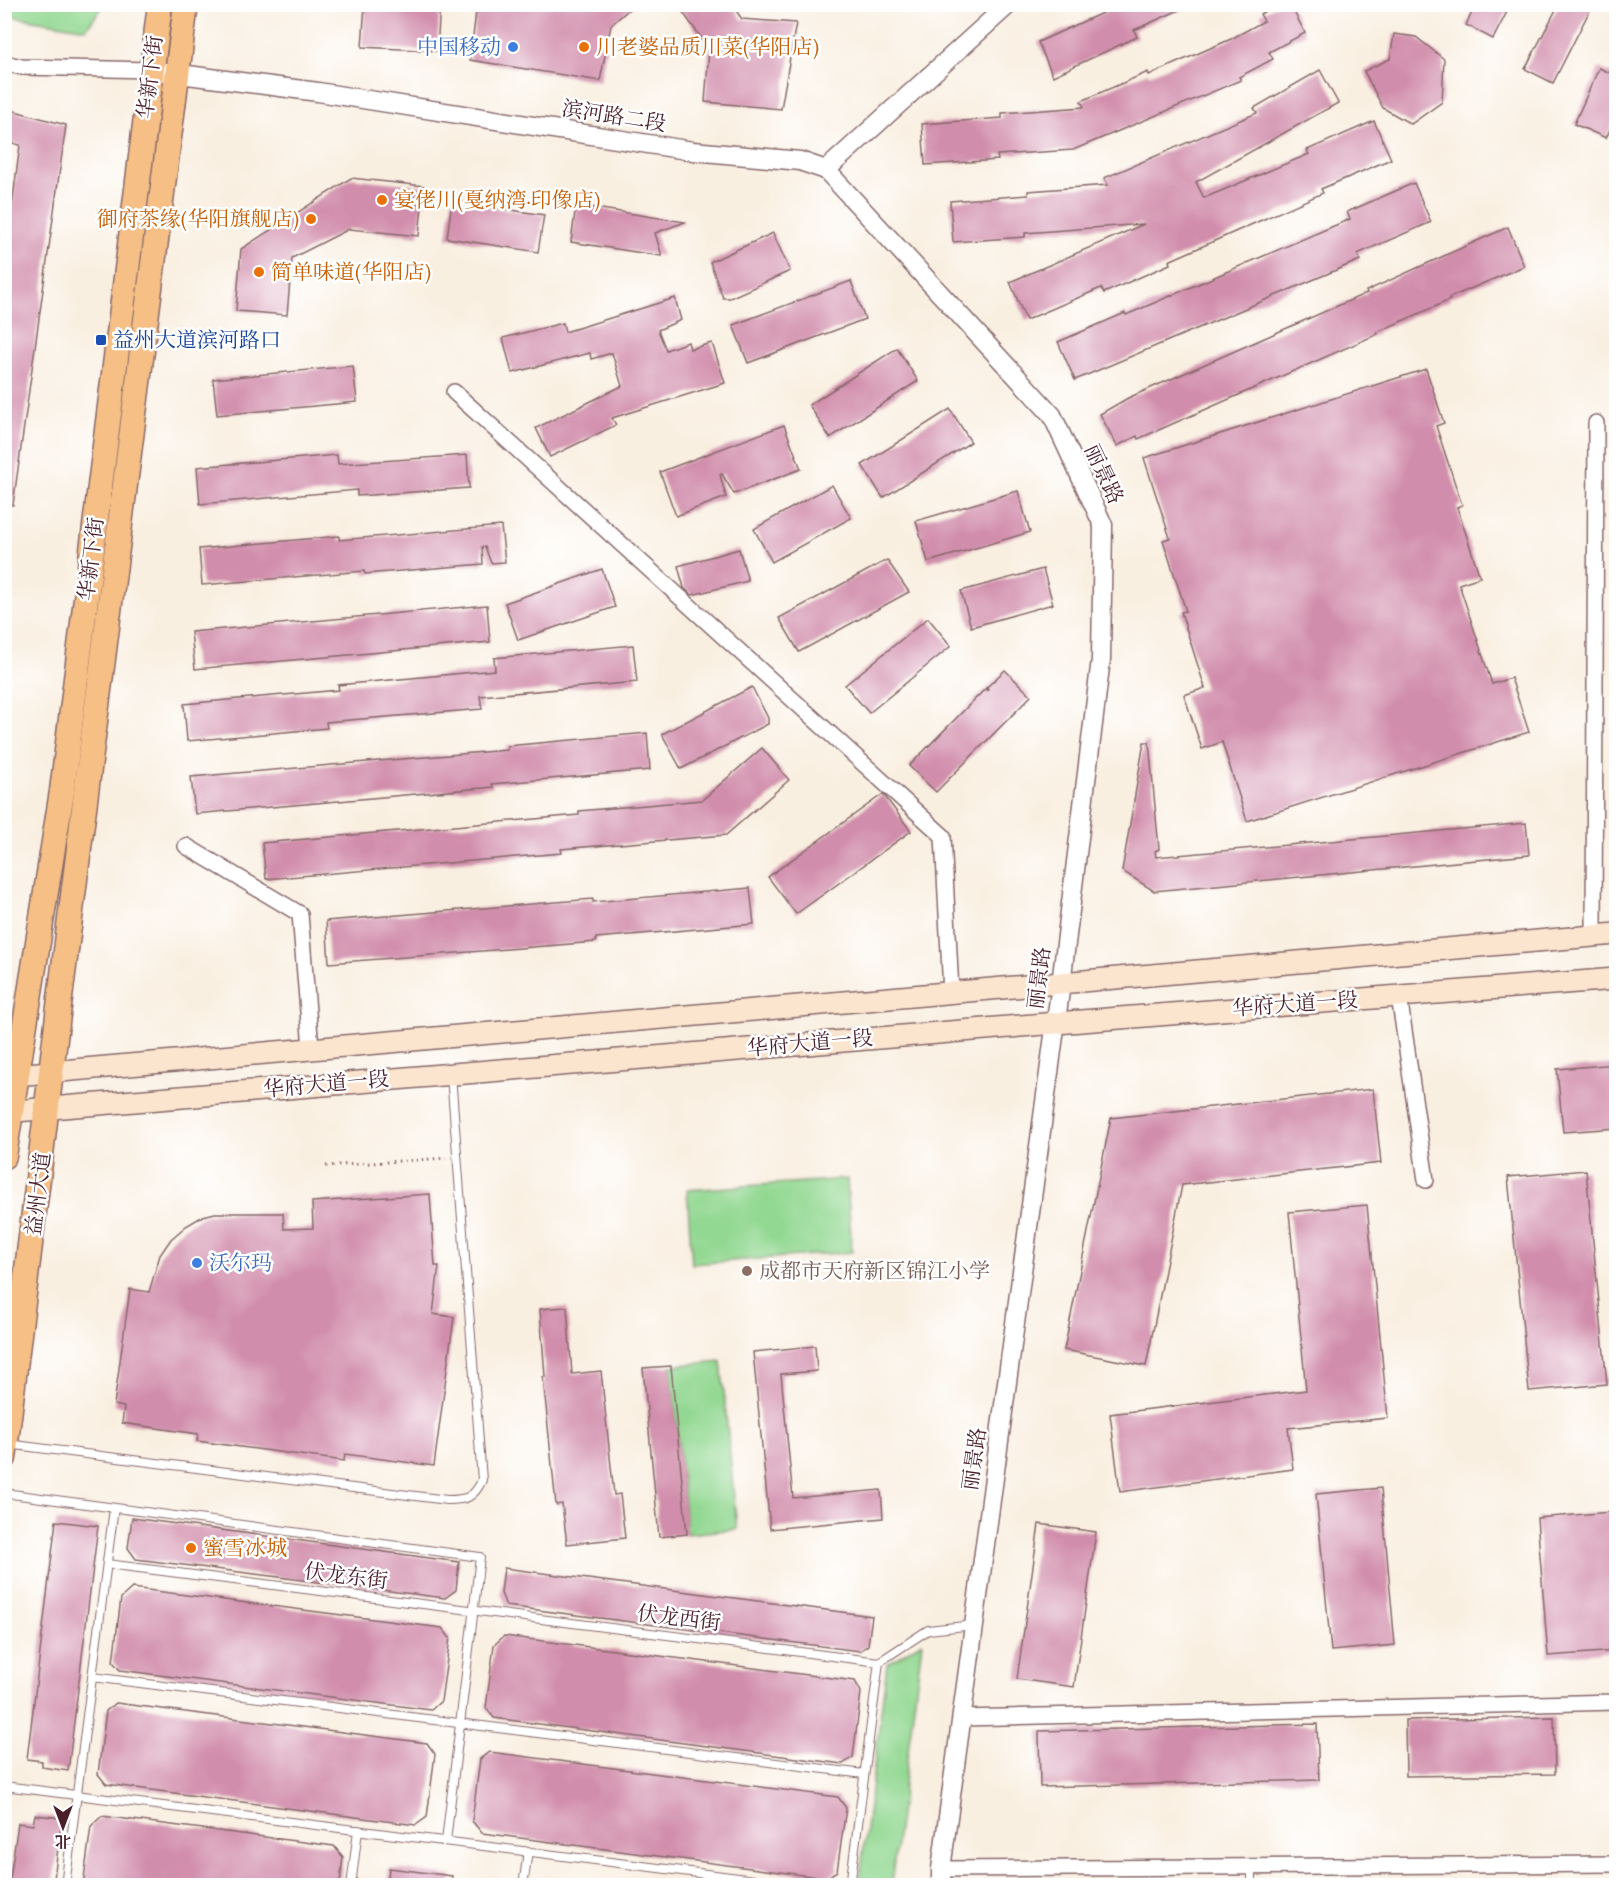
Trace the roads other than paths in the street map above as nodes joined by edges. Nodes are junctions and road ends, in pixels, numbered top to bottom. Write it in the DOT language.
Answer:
graph roads {
  1 [pos="160,4"];
  2 [pos="186,4"];
  3 [pos="1009,4"];
  4 [pos="4,63"];
  5 [pos="151,70"];
  6 [pos="177,73"];
  7 [pos="826,170"];
  8 [pos="454,392"];
  9 [pos="1596,423"];
  10 [pos="186,846"];
  11 [pos="1617,934"];
  12 [pos="1594,936"];
  13 [pos="1617,979"];
  14 [pos="1061,984"];
  15 [pos="951,992"];
  16 [pos="1399,996"];
  17 [pos="1056,1023"];
  18 [pos="311,1048"];
  19 [pos="52,1071"];
  20 [pos="451,1073"];
  21 [pos="10,1076"];
  22 [pos="48,1108"];
  23 [pos="8,1112"];
  24 [pos="4,1156"];
  25 [pos="1426,1180"];
  26 [pos="5,1451"];
  27 [pos="4,1493"];
  28 [pos="114,1508"];
  29 [pos="107,1564"];
  30 [pos="474,1611"];
  31 [pos="974,1625"];
  32 [pos="879,1662"];
  33 [pos="92,1677"];
  34 [pos="1617,1702"];
  35 [pos="962,1718"];
  36 [pos="460,1723"];
  37 [pos="864,1774"];
  38 [pos="4,1786"];
  39 [pos="77,1795"];
  40 [pos="358,1830"];
  41 [pos="446,1841"];
  42 [pos="528,1851"];
  43 [pos="1617,1864"];
  44 [pos="1252,1867"];
  45 [pos="941,1877"];
  46 [pos="65,1886"];
  47 [pos="351,1886"];
  48 [pos="523,1886"];
  49 [pos="802,1886"];
  50 [pos="850,1886"];
  51 [pos="1252,1886"];
  1 -- 5 [label="main road, 华新下街"];
  2 -- 6 [label="main road, 益州大道"];
  3 -- 7 [label="street"];
  4 -- 5 [label="street"];
  5 -- 6 [label="street, 滨河路二段"];
  5 -- 21 [label="main road, 华新下街"];
  6 -- 7 [label="street, 滨河路二段"];
  6 -- 19 [label="main road, 益州大道"];
  7 -- 14 [label="street, 丽景路"];
  8 -- 15 [label="street"];
  9 -- 12 [label="street"];
  10 -- 18 [label="street"];
  11 -- 12 [label="main road"];
  12 -- 14 [label="main road"];
  13 -- 16 [label="main road, 华府大道一段"];
  14 -- 15 [label="main road"];
  14 -- 17 [label="street, 丽景路"];
  15 -- 18 [label="main road"];
  16 -- 17 [label="main road, 华府大道一段"];
  16 -- 25 [label="street"];
  17 -- 20 [label="main road, 华府大道一段"];
  17 -- 31 [label="street, 丽景路"];
  18 -- 19 [label="main road"];
  19 -- 21 [label="main road"];
  19 -- 22 [label="main road, 益州大道"];
  20 -- 22 [label="main road, 华府大道一段"];
  20 -- 26 [label="lane"];
  21 -- 23 [label="main road, 华新下街"];
  22 -- 23 [label="main road, 华府大道一段"];
  22 -- 26 [label="main road, 益州大道"];
  23 -- 24 [label="main road, 益州大道"];
  27 -- 28 [label="lane"];
  28 -- 29 [label="lane"];
  28 -- 30 [label="lane"];
  29 -- 30 [label="lane, 伏龙东街"];
  29 -- 33 [label="lane"];
  30 -- 32 [label="lane, 伏龙西街"];
  30 -- 36 [label="lane"];
  31 -- 32 [label="lane"];
  31 -- 35 [label="street, 丽景路"];
  32 -- 37 [label="lane"];
  33 -- 36 [label="lane"];
  33 -- 39 [label="lane"];
  34 -- 35 [label="street"];
  35 -- 45 [label="street, 丽景路"];
  36 -- 37 [label="lane"];
  36 -- 41 [label="lane"];
  37 -- 50 [label="lane"];
  38 -- 39 [label="lane"];
  39 -- 40 [label="lane"];
  39 -- 46 [label="lane"];
  40 -- 41 [label="lane"];
  40 -- 47 [label="lane"];
  41 -- 42 [label="lane"];
  42 -- 48 [label="lane"];
  42 -- 49 [label="lane"];
  43 -- 44 [label="street"];
  44 -- 45 [label="street"];
  44 -- 51 [label="lane"];
}
